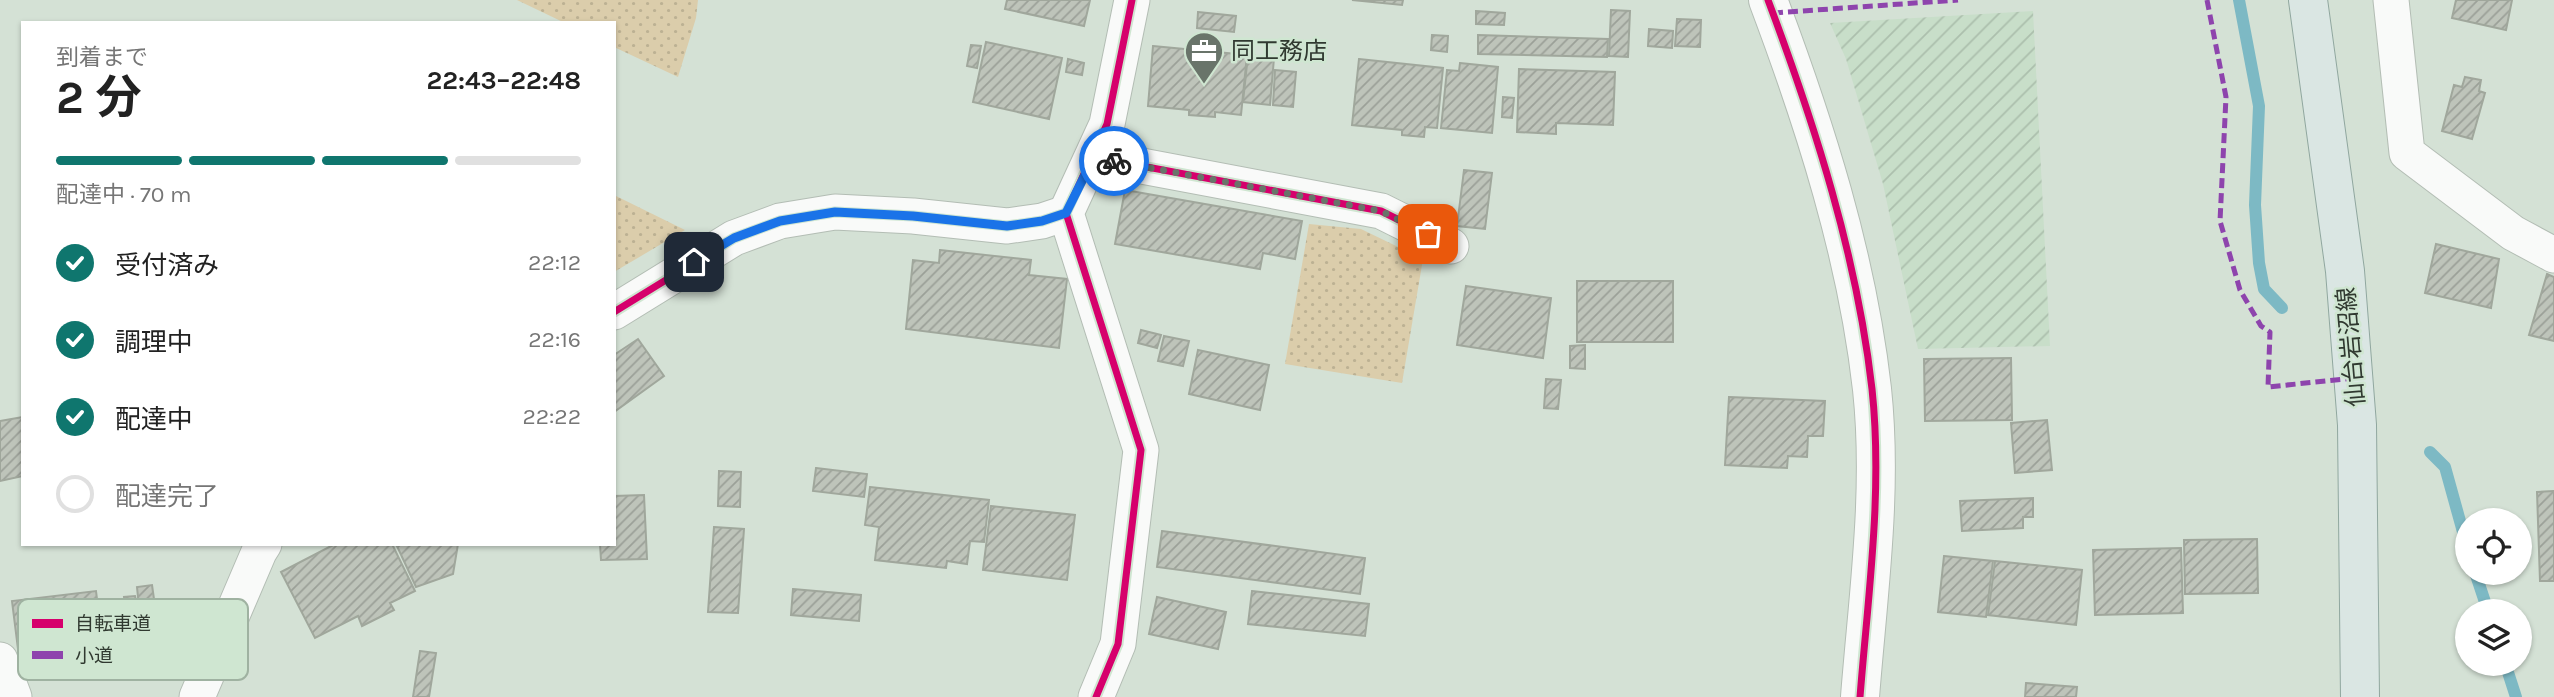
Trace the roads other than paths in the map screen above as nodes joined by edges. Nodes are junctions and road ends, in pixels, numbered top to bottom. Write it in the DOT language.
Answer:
graph roads {
  1 [pos="1132,0"];
  2 [pos="1768,0"];
  3 [pos="2308,0"];
  4 [pos="2391,0"];
  5 [pos="1094,157"];
  6 [pos="1066,213"];
  7 [pos="1451,246"];
  8 [pos="2554,254"];
  9 [pos="616,311"];
  10 [pos="263,546"];
  11 [pos="238,599"];
  12 [pos="0,660"];
  13 [pos="204,680"];
  14 [pos="14,697"];
  15 [pos="197,697"];
  16 [pos="1096,697"];
  17 [pos="1860,697"];
  18 [pos="2360,697"];
  1 -- 5 [label="street"];
  2 -- 17 [label="street"];
  3 -- 18 [label="main road, 仙台岩沼線"];
  4 -- 8 [label="street"];
  5 -- 6 [label="street"];
  5 -- 7 [label="street"];
  6 -- 9 [label="street"];
  6 -- 16 [label="street"];
  10 -- 11 [label="street"];
  12 -- 14 [label="street"];
  13 -- 15 [label="street"];
}
